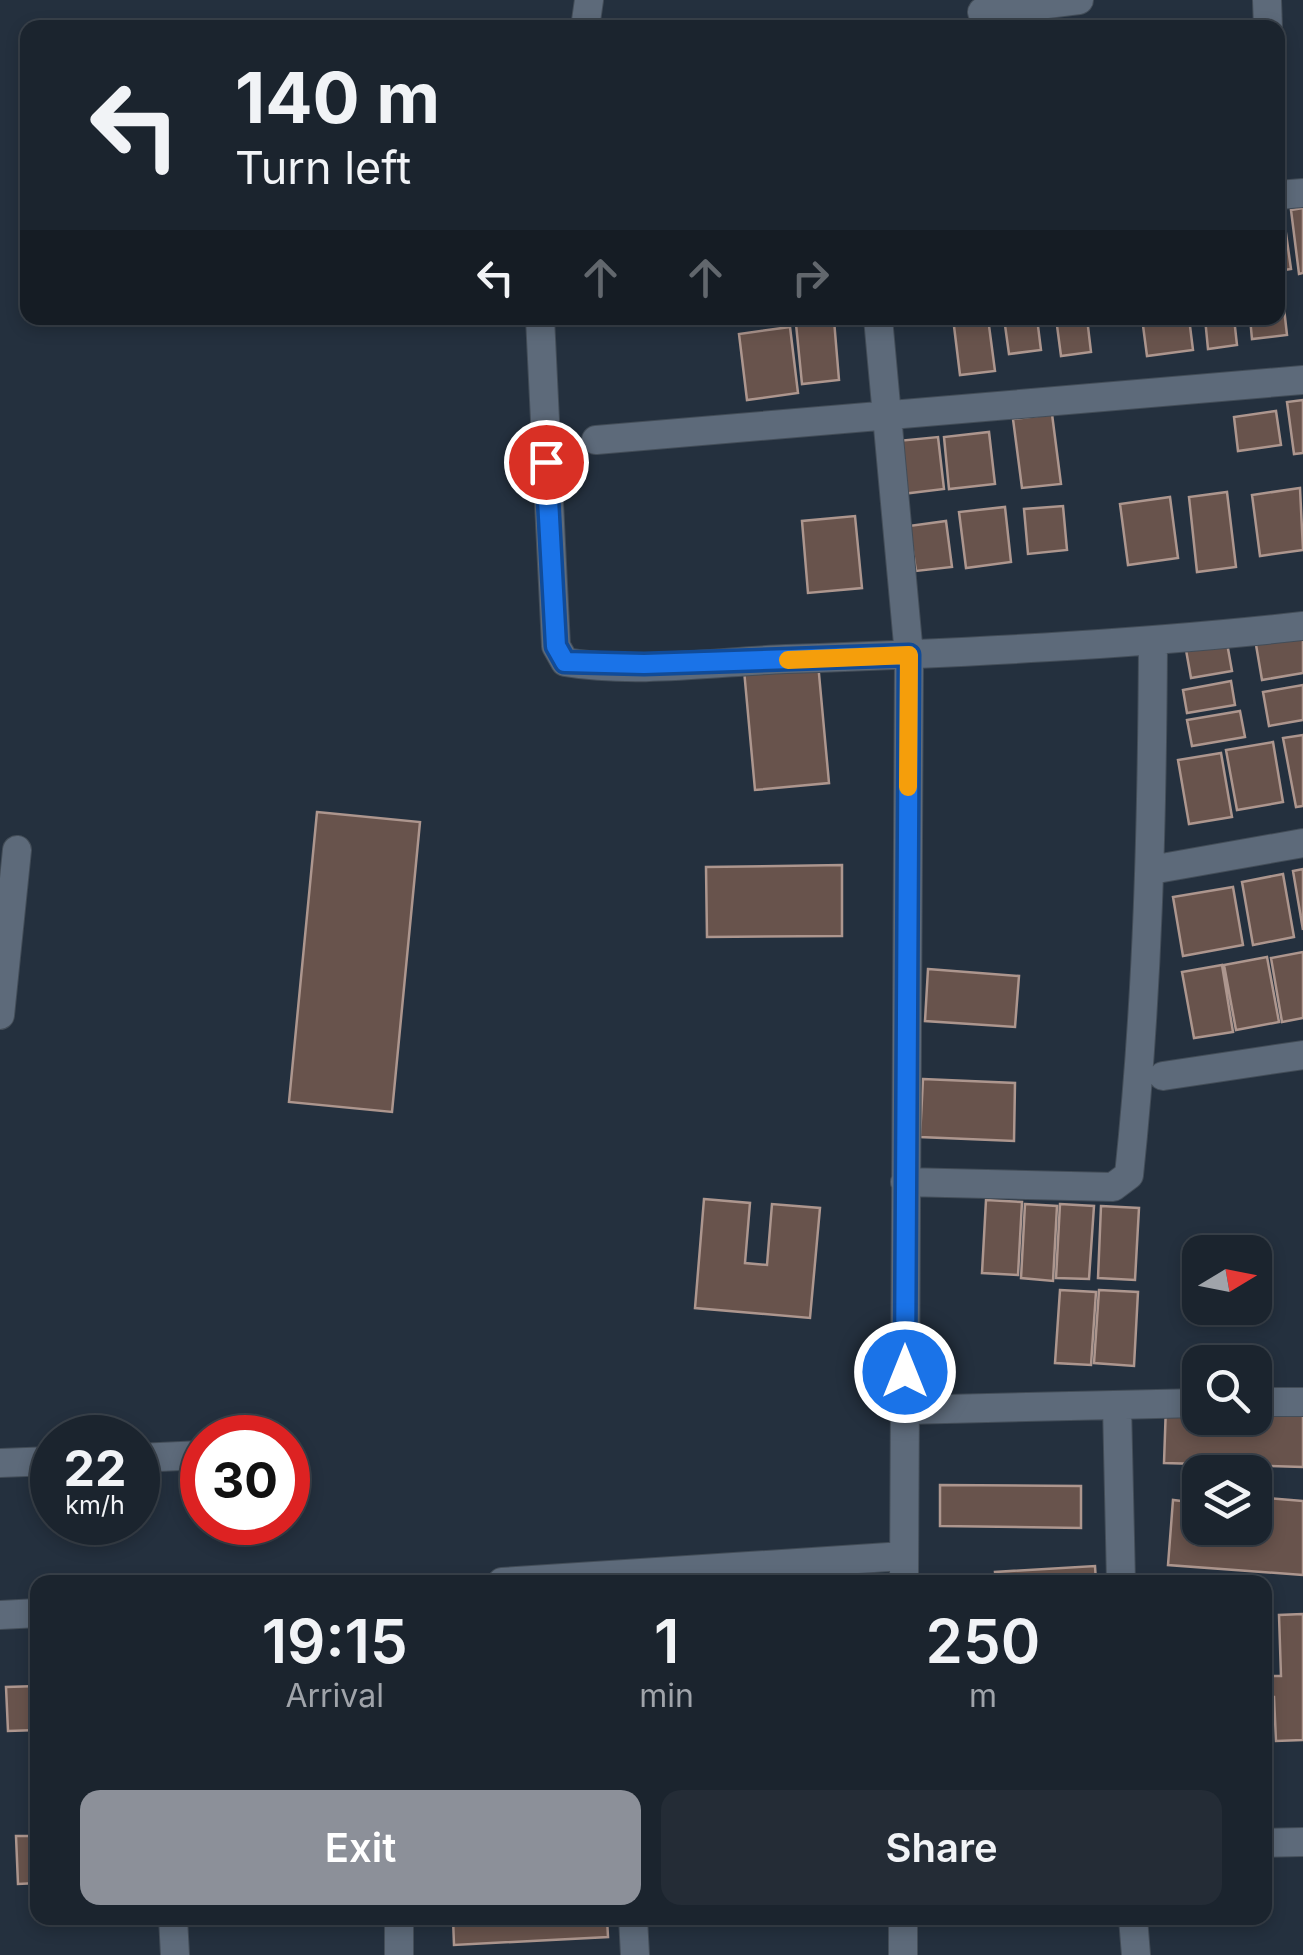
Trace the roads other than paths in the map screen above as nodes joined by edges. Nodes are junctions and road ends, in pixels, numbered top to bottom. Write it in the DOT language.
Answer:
graph roads {
  1 [pos="1079,0"];
  2 [pos="982,12"];
  3 [pos="540,325"];
  4 [pos="879,325"];
  5 [pos="1303,380"];
  6 [pos="890,416"];
  7 [pos="596,440"];
  8 [pos="1303,626"];
  9 [pos="1153,642"];
  10 [pos="909,655"];
  11 [pos="1303,843"];
  12 [pos="18,850"];
  13 [pos="1151,870"];
  14 [pos="0,1014"];
  15 [pos="1303,1055"];
  16 [pos="1148,1075"];
  17 [pos="906,1182"];
  18 [pos="1272,1402"];
  19 [pos="1303,1402"];
  20 [pos="1182,1403"];
  21 [pos="1116,1404"];
  22 [pos="905,1410"];
  23 [pos="30,1461"];
  24 [pos="0,1462"];
  25 [pos="904,1569"];
  26 [pos="730,1575"];
  27 [pos="1121,1575"];
  28 [pos="30,1614"];
  29 [pos="0,1616"];
  30 [pos="1303,1842"];
  31 [pos="1272,1843"];
  32 [pos="173,1925"];
  33 [pos="399,1925"];
  34 [pos="633,1925"];
  35 [pos="903,1925"];
  36 [pos="1134,1925"];
  37 [pos="175,1955"];
  38 [pos="400,1955"];
  39 [pos="635,1955"];
  40 [pos="903,1955"];
  41 [pos="1136,1955"];
  1 -- 2 [label="street"];
  3 -- 10 [label="street"];
  4 -- 6 [label="street"];
  5 -- 6 [label="street"];
  6 -- 7 [label="street"];
  6 -- 10 [label="street"];
  8 -- 9 [label="street"];
  9 -- 10 [label="street"];
  9 -- 13 [label="street"];
  10 -- 17 [label="street"];
  11 -- 13 [label="street"];
  12 -- 14 [label="street"];
  13 -- 16 [label="street"];
  15 -- 16 [label="street"];
  16 -- 17 [label="street"];
  17 -- 22 [label="street"];
  18 -- 19 [label="street"];
  20 -- 21 [label="street"];
  21 -- 22 [label="street"];
  21 -- 27 [label="street"];
  22 -- 25 [label="street"];
  23 -- 24 [label="street"];
  25 -- 26 [label="street"];
  28 -- 29 [label="street"];
  30 -- 31 [label="street"];
  32 -- 37 [label="street"];
  33 -- 38 [label="street"];
  34 -- 39 [label="street"];
  35 -- 40 [label="street"];
  36 -- 41 [label="street"];
}
